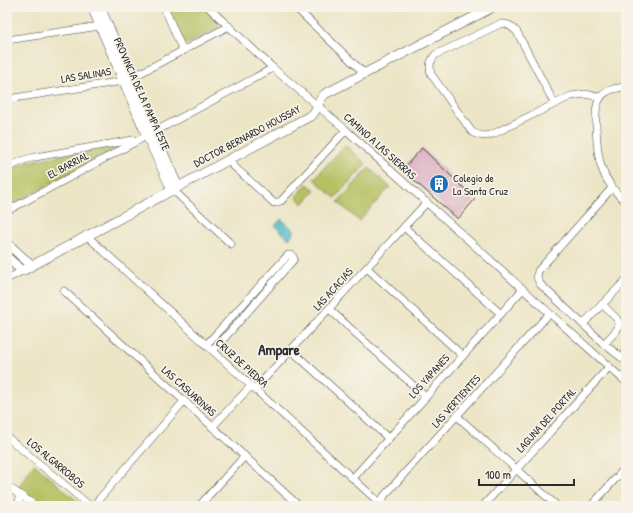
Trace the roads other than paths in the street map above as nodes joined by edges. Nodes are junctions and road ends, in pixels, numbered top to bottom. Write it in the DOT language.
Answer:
graph roads {
  1 [pos="92,7"];
  2 [pos="100,7"];
  3 [pos="164,7"];
  4 [pos="208,7"];
  5 [pos="295,7"];
  6 [pos="493,7"];
  7 [pos="100,26"];
  8 [pos="229,26"];
  9 [pos="7,40"];
  10 [pos="183,51"];
  11 [pos="273,68"];
  12 [pos="365,74"];
  13 [pos="128,79"];
  14 [pos="626,87"];
  15 [pos="600,98"];
  16 [pos="7,101"];
  17 [pos="554,103"];
  18 [pos="317,105"];
  19 [pos="346,130"];
  20 [pos="147,136"];
  21 [pos="227,160"];
  22 [pos="7,168"];
  23 [pos="612,188"];
  24 [pos="174,189"];
  25 [pos="427,202"];
  26 [pos="626,202"];
  27 [pos="7,211"];
  28 [pos="404,227"];
  29 [pos="86,235"];
  30 [pos="7,242"];
  31 [pos="231,244"];
  32 [pos="7,257"];
  33 [pos="26,268"];
  34 [pos="366,268"];
  35 [pos="7,278"];
  36 [pos="626,280"];
  37 [pos="523,290"];
  38 [pos="64,291"];
  39 [pos="602,304"];
  40 [pos="329,309"];
  41 [pos="501,314"];
  42 [pos="550,314"];
  43 [pos="582,324"];
  44 [pos="623,324"];
  45 [pos="604,344"];
  46 [pos="206,345"];
  47 [pos="292,350"];
  48 [pos="213,352"];
  49 [pos="463,356"];
  50 [pos="626,361"];
  51 [pos="609,367"];
  52 [pos="626,382"];
  53 [pos="253,388"];
  54 [pos="426,397"];
  55 [pos="184,401"];
  56 [pos="457,416"];
  57 [pos="212,427"];
  58 [pos="7,437"];
  59 [pos="388,438"];
  60 [pos="244,456"];
  61 [pos="626,467"];
  62 [pos="516,469"];
  63 [pos="353,478"];
  64 [pos="7,486"];
  65 [pos="19,494"];
  66 [pos="381,505"];
  67 [pos="19,506"];
  68 [pos="36,506"];
  69 [pos="91,506"];
  70 [pos="199,506"];
  71 [pos="299,506"];
  72 [pos="483,506"];
  73 [pos="557,506"];
  74 [pos="591,506"];
  1 -- 7 [label="street, PROVINCIA DE LA PAMPA ESTE"];
  2 -- 13 [label="street, PROVINCIA DE LA PAMPA ESTE"];
  3 -- 10 [label="street"];
  4 -- 8 [label="street, CAMINO A LAS SIERRAS"];
  5 -- 12 [label="street"];
  6 -- 12 [label="street, DOCTOR BERNARDO HOUSSAY"];
  7 -- 9 [label="street"];
  7 -- 13 [label="street, PROVINCIA DE LA PAMPA ESTE"];
  8 -- 10 [label="street, LAS SALINAS"];
  8 -- 11 [label="street, CAMINO A LAS SIERRAS"];
  10 -- 13 [label="street, LAS SALINAS"];
  11 -- 18 [label="street, CAMINO A LAS SIERRAS"];
  11 -- 20 [label="street, EL BARRIAL"];
  12 -- 18 [label="street, DOCTOR BERNARDO HOUSSAY"];
  13 -- 16 [label="street, LAS SALINAS"];
  13 -- 20 [label="street, PROVINCIA DE LA PAMPA ESTE"];
  14 -- 15 [label="street"];
  15 -- 17 [label="street"];
  15 -- 23 [label="street"];
  17 -- 17 [label="street"];
  18 -- 19 [label="street, CAMINO A LAS SIERRAS"];
  18 -- 21 [label="street, DOCTOR BERNARDO HOUSSAY"];
  19 -- 21 [label="street"];
  19 -- 25 [label="street, CAMINO A LAS SIERRAS"];
  20 -- 22 [label="street, EL BARRIAL"];
  20 -- 24 [label="street, PROVINCIA DE LA PAMPA ESTE"];
  20 -- 27 [label="street, EL BARRIAL"];
  21 -- 24 [label="street, DOCTOR BERNARDO HOUSSAY"];
  23 -- 26 [label="street"];
  23 -- 43 [label="street"];
  24 -- 29 [label="street, DOCTOR BERNARDO HOUSSAY"];
  24 -- 31 [label="street, PROVINCIA DE LA PAMPA ESTE"];
  25 -- 28 [label="street, LAS ACACIAS"];
  25 -- 37 [label="street, CAMINO A LAS SIERRAS"];
  28 -- 34 [label="street, LAS ACACIAS"];
  28 -- 41 [label="street"];
  29 -- 33 [label="street, DOCTOR BERNARDO HOUSSAY"];
  29 -- 46 [label="street, CRUZ DE PIEDRA"];
  30 -- 33 [label="street"];
  32 -- 33 [label="street"];
  33 -- 35 [label="street, DOCTOR BERNARDO HOUSSAY"];
  34 -- 40 [label="street, LAS ACACIAS"];
  34 -- 49 [label="street"];
  36 -- 39 [label="street"];
  37 -- 41 [label="street, LOS YAPANES"];
  37 -- 42 [label="street, CAMINO A LAS SIERRAS"];
  38 -- 55 [label="street, LAS CASUARINAS"];
  39 -- 43 [label="street"];
  39 -- 44 [label="street"];
  40 -- 47 [label="street, LAS ACACIAS"];
  40 -- 54 [label="street"];
  41 -- 49 [label="street, LOS YAPANES"];
  42 -- 51 [label="street, CAMINO A LAS SIERRAS"];
  42 -- 56 [label="street, LAS VERTIENTES"];
  43 -- 45 [label="street"];
  44 -- 45 [label="street"];
  45 -- 50 [label="street"];
  46 -- 48 [label="street, CRUZ DE PIEDRA"];
  46 -- 48 [label="street"];
  47 -- 53 [label="street, LAS ACACIAS"];
  47 -- 59 [label="street"];
  48 -- 53 [label="street, CRUZ DE PIEDRA"];
  49 -- 54 [label="street, LOS YAPANES"];
  51 -- 52 [label="street, CAMINO A LAS SIERRAS"];
  51 -- 62 [label="street, LAGUNA DEL PORTAL"];
  53 -- 57 [label="street, LAS ACACIAS"];
  53 -- 63 [label="street, CRUZ DE PIEDRA"];
  54 -- 59 [label="street, LOS YAPANES"];
  55 -- 57 [label="street, LAS CASUARINAS"];
  55 -- 69 [label="street"];
  56 -- 62 [label="street"];
  56 -- 66 [label="street, LAS VERTIENTES"];
  57 -- 60 [label="street, LAS CASUARINAS"];
  58 -- 69 [label="street, LOS ALGARROBOS"];
  59 -- 63 [label="street, LOS YAPANES"];
  60 -- 70 [label="street"];
  60 -- 71 [label="street, LAS CASUARINAS"];
  61 -- 74 [label="street"];
  62 -- 72 [label="street, LAGUNA DEL PORTAL"];
  62 -- 73 [label="street"];
  63 -- 66 [label="street, CRUZ DE PIEDRA"];
  64 -- 65 [label="street"];
  65 -- 67 [label="street"];
  65 -- 68 [label="street"];
}
